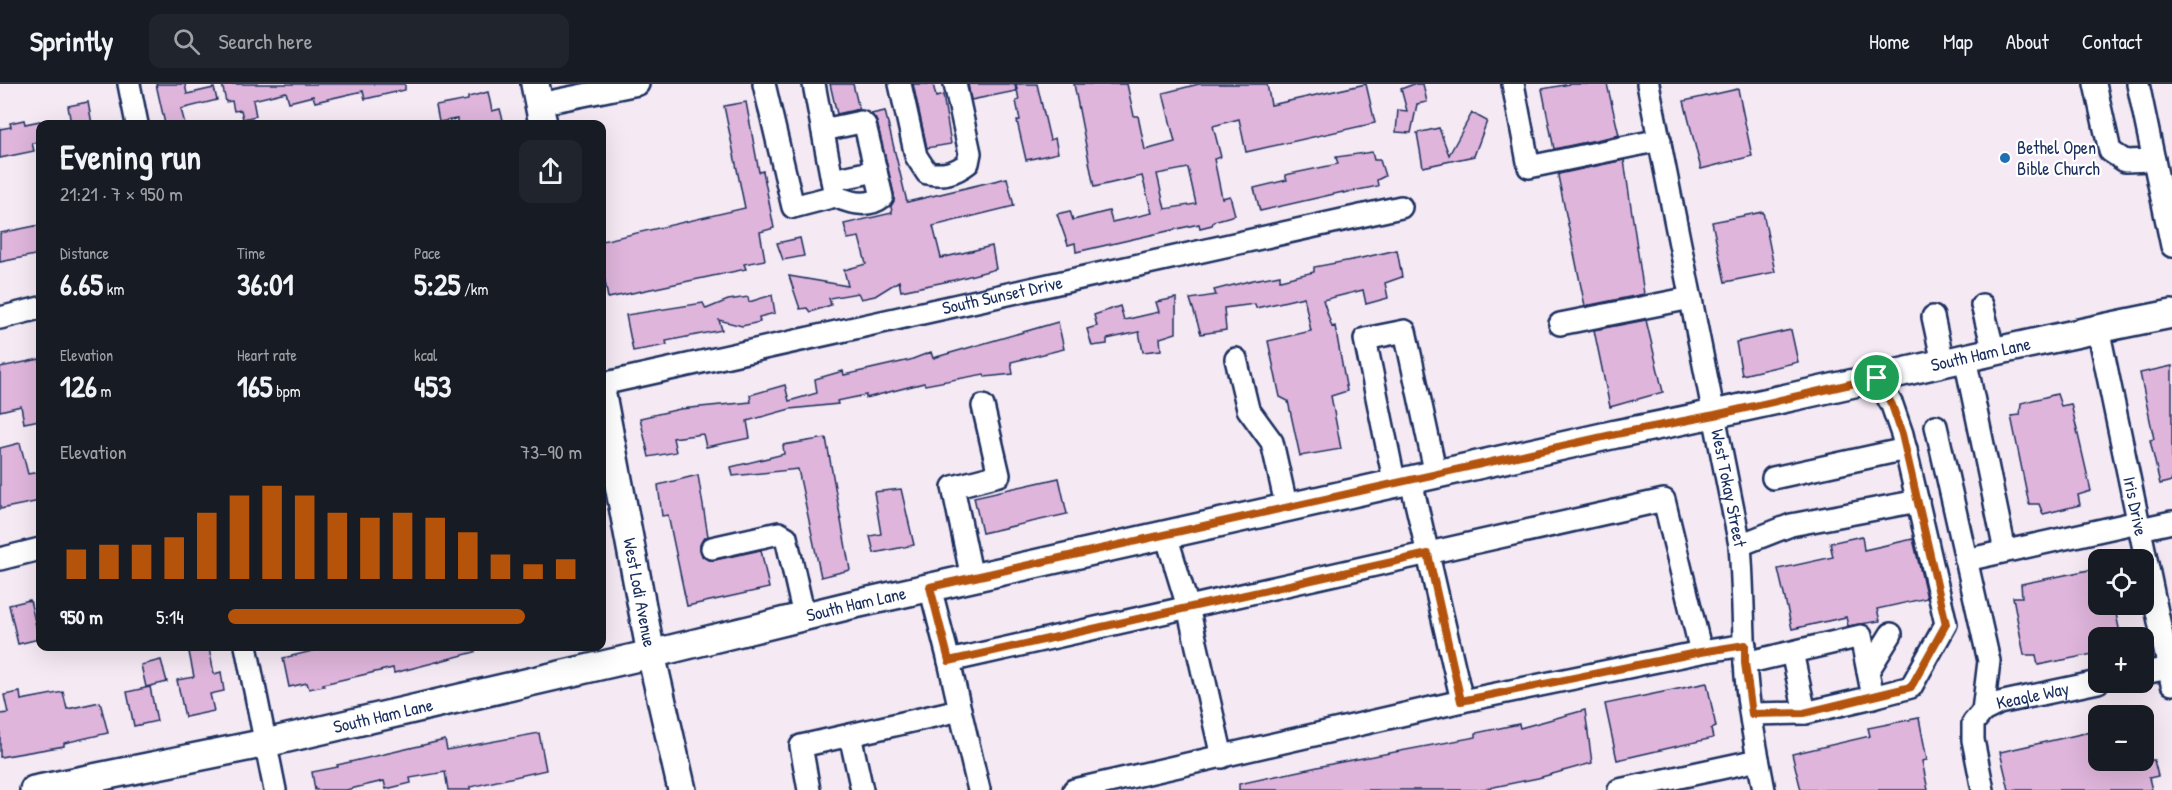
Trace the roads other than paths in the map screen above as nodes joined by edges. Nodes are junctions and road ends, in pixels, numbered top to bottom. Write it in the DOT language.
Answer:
graph roads {
  1 [pos="129,84"];
  2 [pos="638,84"];
  3 [pos="764,84"];
  4 [pos="814,84"];
  5 [pos="900,84"];
  6 [pos="955,84"];
  7 [pos="1513,84"];
  8 [pos="1648,84"];
  9 [pos="2095,84"];
  10 [pos="2138,84"];
  11 [pos="539,104"];
  12 [pos="136,120"];
  13 [pos="823,130"];
  14 [pos="1660,140"];
  15 [pos="2154,160"];
  16 [pos="876,171"];
  17 [pos="834,188"];
  18 [pos="1401,207"];
  19 [pos="2172,242"];
  20 [pos="1690,298"];
  21 [pos="1982,305"];
  22 [pos="36,309"];
  23 [pos="2172,314"];
  24 [pos="1933,317"];
  25 [pos="0,318"];
  26 [pos="1560,324"];
  27 [pos="2098,328"];
  28 [pos="1994,352"];
  29 [pos="1236,359"];
  30 [pos="1954,361"];
  31 [pos="1877,378"];
  32 [pos="606,383"];
  33 [pos="983,406"];
  34 [pos="1715,415"];
  35 [pos="1936,426"];
  36 [pos="606,435"];
  37 [pos="1904,441"];
  38 [pos="1773,478"];
  39 [pos="1414,480"];
  40 [pos="1918,501"];
  41 [pos="1287,509"];
  42 [pos="2172,522"];
  43 [pos="2139,525"];
  44 [pos="1166,535"];
  45 [pos="1740,545"];
  46 [pos="712,548"];
  47 [pos="36,550"];
  48 [pos="2005,551"];
  49 [pos="1428,554"];
  50 [pos="0,559"];
  51 [pos="1966,560"];
  52 [pos="972,578"];
  53 [pos="930,587"];
  54 [pos="1188,608"];
  55 [pos="804,616"];
  56 [pos="1891,634"];
  57 [pos="247,651"];
  58 [pos="1701,652"];
  59 [pos="1792,652"];
  60 [pos="651,654"];
  61 [pos="1745,654"];
  62 [pos="949,661"];
  63 [pos="1868,671"];
  64 [pos="2154,674"];
  65 [pos="2170,676"];
  66 [pos="2088,684"];
  67 [pos="1873,697"];
  68 [pos="1461,701"];
  69 [pos="960,710"];
  70 [pos="1983,711"];
  71 [pos="1804,713"];
  72 [pos="1752,714"];
  73 [pos="850,735"];
  74 [pos="266,743"];
  75 [pos="1222,757"];
  76 [pos="1758,760"];
  77 [pos="34,790"];
  78 [pos="275,790"];
  79 [pos="682,790"];
  80 [pos="809,790"];
  81 [pos="862,790"];
  82 [pos="979,790"];
  83 [pos="1074,790"];
  84 [pos="1619,790"];
  85 [pos="1764,790"];
  86 [pos="1983,790"];
  1 -- 12 [label="street"];
  2 -- 11 [label="street"];
  3 -- 17 [label="street"];
  4 -- 13 [label="street"];
  5 -- 6 [label="street"];
  7 -- 14 [label="street"];
  8 -- 14 [label="street, West Tokay Street"];
  9 -- 15 [label="street"];
  10 -- 15 [label="street"];
  13 -- 16 [label="street"];
  13 -- 17 [label="street"];
  14 -- 20 [label="street, West Tokay Street"];
  15 -- 19 [label="street"];
  16 -- 17 [label="street"];
  16 -- 17 [label="street"];
  18 -- 32 [label="street, South Sunset Drive"];
  20 -- 26 [label="street"];
  20 -- 34 [label="street, West Tokay Street"];
  21 -- 28 [label="street"];
  22 -- 25 [label="street"];
  23 -- 27 [label="main road, South Ham Lane"];
  24 -- 30 [label="street"];
  27 -- 28 [label="main road, South Ham Lane"];
  27 -- 43 [label="street, Iris Drive"];
  28 -- 30 [label="main road, South Ham Lane"];
  29 -- 41 [label="street"];
  30 -- 31 [label="main road, South Ham Lane"];
  30 -- 48 [label="street"];
  31 -- 34 [label="main road, South Ham Lane"];
  31 -- 37 [label="street"];
  33 -- 52 [label="street"];
  34 -- 39 [label="main road, South Ham Lane"];
  34 -- 45 [label="street, West Tokay Street"];
  35 -- 51 [label="street"];
  36 -- 60 [label="main road, West Lodi Avenue"];
  37 -- 38 [label="street"];
  37 -- 40 [label="street"];
  39 -- 39 [label="street"];
  39 -- 41 [label="main road, South Ham Lane"];
  39 -- 49 [label="street"];
  40 -- 45 [label="street"];
  40 -- 67 [label="street"];
  41 -- 44 [label="main road, South Ham Lane"];
  42 -- 43 [label="street"];
  43 -- 48 [label="street"];
  43 -- 65 [label="street, Iris Drive"];
  44 -- 52 [label="main road, South Ham Lane"];
  44 -- 54 [label="street"];
  45 -- 61 [label="street, West Tokay Street"];
  46 -- 55 [label="street"];
  47 -- 50 [label="street"];
  48 -- 51 [label="street"];
  49 -- 54 [label="street"];
  49 -- 58 [label="street"];
  49 -- 68 [label="street"];
  51 -- 70 [label="street"];
  52 -- 53 [label="main road, South Ham Lane"];
  53 -- 55 [label="main road, South Ham Lane"];
  53 -- 62 [label="street"];
  54 -- 62 [label="street"];
  54 -- 75 [label="street"];
  55 -- 60 [label="main road, South Ham Lane"];
  56 -- 63 [label="street"];
  57 -- 74 [label="street"];
  58 -- 61 [label="street"];
  58 -- 68 [label="street"];
  59 -- 61 [label="street"];
  59 -- 63 [label="street"];
  59 -- 71 [label="street"];
  60 -- 74 [label="main road, South Ham Lane"];
  60 -- 79 [label="main road, West Lodi Avenue"];
  61 -- 72 [label="street, West Tokay Street"];
  62 -- 69 [label="street"];
  63 -- 67 [label="street"];
  64 -- 65 [label="street"];
  66 -- 70 [label="street, Keagle Way"];
  67 -- 71 [label="street"];
  68 -- 75 [label="street"];
  69 -- 73 [label="street"];
  69 -- 82 [label="street"];
  70 -- 86 [label="street, Keagle Way"];
  71 -- 72 [label="street"];
  72 -- 76 [label="street, West Tokay Street"];
  73 -- 80 [label="street"];
  73 -- 81 [label="street"];
  74 -- 77 [label="main road, South Ham Lane"];
  74 -- 78 [label="street"];
  75 -- 83 [label="street"];
  76 -- 84 [label="street"];
  76 -- 85 [label="street, West Tokay Street"];
}
